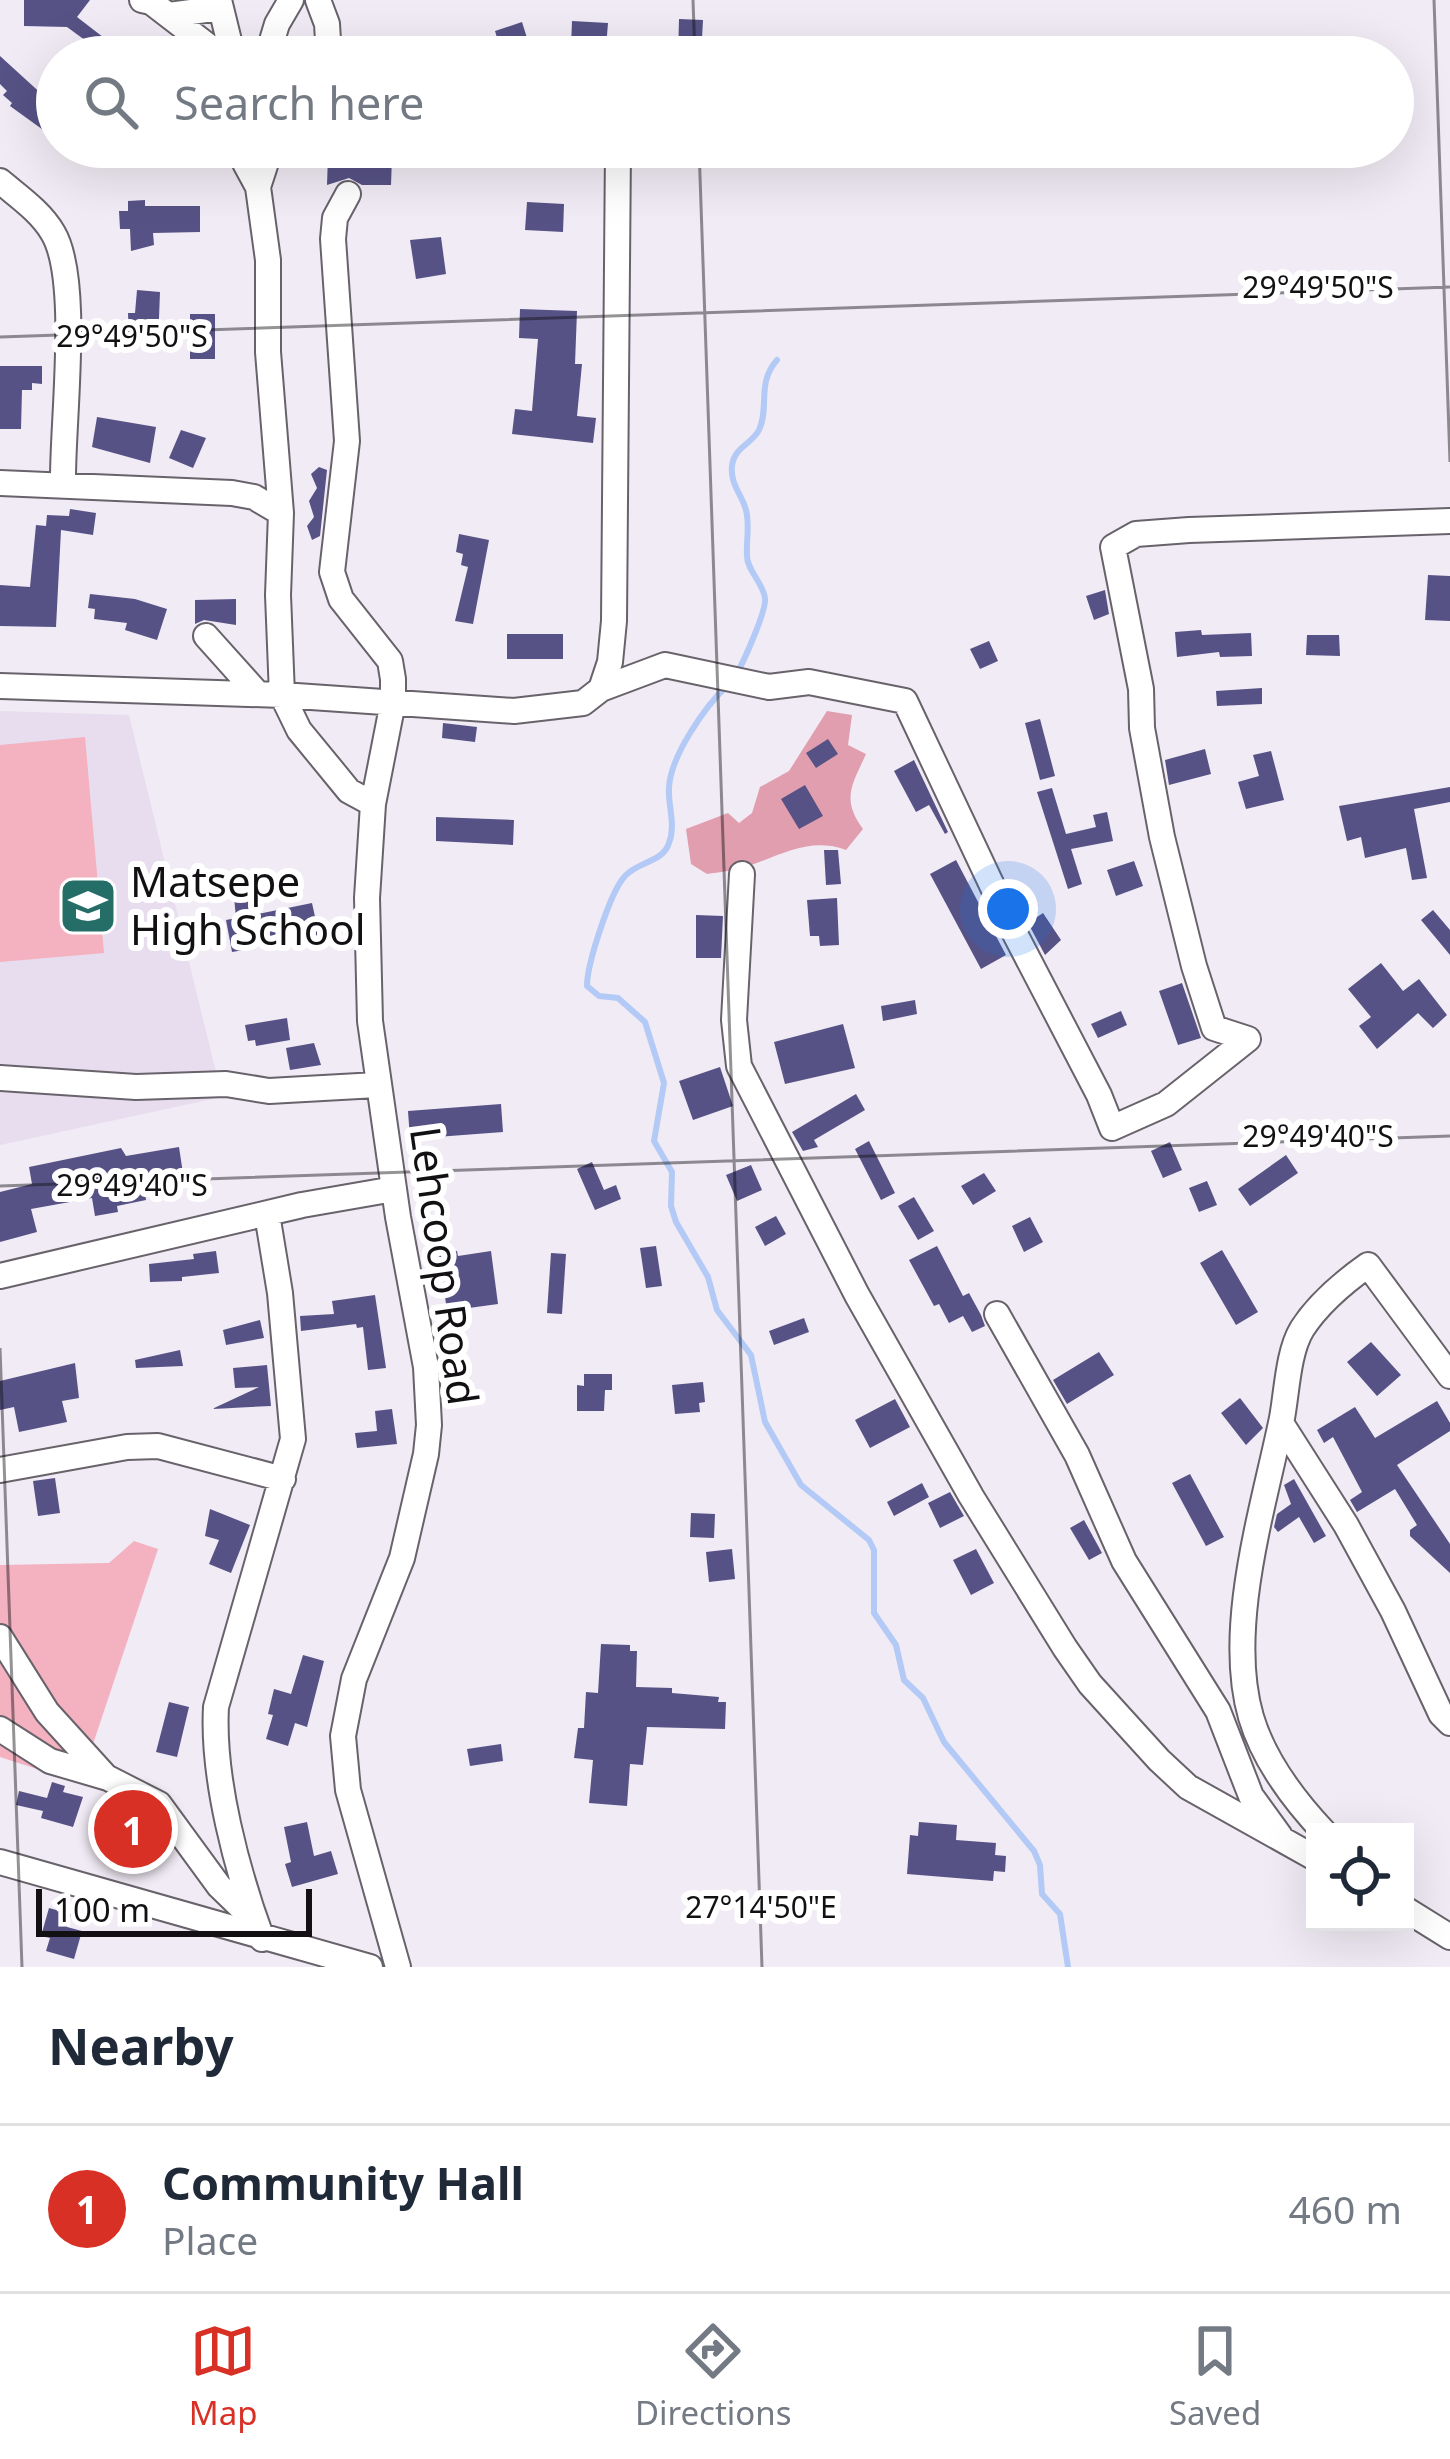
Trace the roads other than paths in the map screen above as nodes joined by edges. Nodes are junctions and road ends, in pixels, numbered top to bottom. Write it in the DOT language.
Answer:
graph roads {
  1 [pos="142,0"];
  2 [pos="291,0"];
  3 [pos="318,0"];
  4 [pos="219,4"];
  5 [pos="169,15"];
  6 [pos="196,36"];
  7 [pos="227,36"];
  8 [pos="274,36"];
  9 [pos="328,36"];
  10 [pos="248,168"];
  11 [pos="266,168"];
  12 [pos="618,168"];
  13 [pos="0,181"];
  14 [pos="258,187"];
  15 [pos="348,194"];
  16 [pos="0,482"];
  17 [pos="63,483"];
  18 [pos="280,513"];
  19 [pos="1450,521"];
  20 [pos="206,636"];
  21 [pos="0,686"];
  22 [pos="601,689"];
  23 [pos="270,695"];
  24 [pos="393,702"];
  25 [pos="373,804"];
  26 [pos="742,874"];
  27 [pos="0,1078"];
  28 [pos="377,1085"];
  29 [pos="394,1190"];
  30 [pos="267,1214"];
  31 [pos="0,1276"];
  32 [pos="997,1314"];
  33 [pos="1450,1376"];
  34 [pos="1281,1423"];
  35 [pos="0,1470"];
  36 [pos="284,1479"];
  37 [pos="0,1637"];
  38 [pos="1450,1723"];
  39 [pos="0,1730"];
  40 [pos="108,1778"];
  41 [pos="1316,1823"];
  42 [pos="1285,1843"];
  43 [pos="1306,1854"];
  44 [pos="0,1862"];
  45 [pos="1414,1914"];
  46 [pos="258,1929"];
  47 [pos="1450,1936"];
  48 [pos="370,1967"];
  49 [pos="398,1967"];
  1 -- 5 [label="street"];
  2 -- 8 [label="street"];
  3 -- 9 [label="street"];
  4 -- 5 [label="street"];
  4 -- 7 [label="street"];
  5 -- 6 [label="street"];
  10 -- 14 [label="street"];
  11 -- 14 [label="street"];
  12 -- 22 [label="street"];
  13 -- 17 [label="street"];
  14 -- 18 [label="street"];
  15 -- 24 [label="street"];
  16 -- 17 [label="street"];
  17 -- 18 [label="street"];
  18 -- 23 [label="street"];
  19 -- 22 [label="street"];
  20 -- 23 [label="street"];
  21 -- 23 [label="street"];
  22 -- 24 [label="street"];
  23 -- 24 [label="street"];
  23 -- 25 [label="street"];
  24 -- 25 [label="street, Lehcoop Road"];
  25 -- 28 [label="street, Lehcoop Road"];
  26 -- 42 [label="street"];
  27 -- 28 [label="street"];
  28 -- 29 [label="street, Lehcoop Road"];
  29 -- 30 [label="street"];
  29 -- 49 [label="street, Lehcoop Road"];
  30 -- 31 [label="street"];
  30 -- 36 [label="street"];
  32 -- 42 [label="street"];
  33 -- 34 [label="street"];
  34 -- 38 [label="street"];
  34 -- 41 [label="street"];
  35 -- 36 [label="street"];
  36 -- 46 [label="street"];
  37 -- 40 [label="street"];
  39 -- 40 [label="street"];
  40 -- 46 [label="street"];
  42 -- 43 [label="street"];
  44 -- 46 [label="street"];
  45 -- 47 [label="street"];
  46 -- 48 [label="street"];
}
